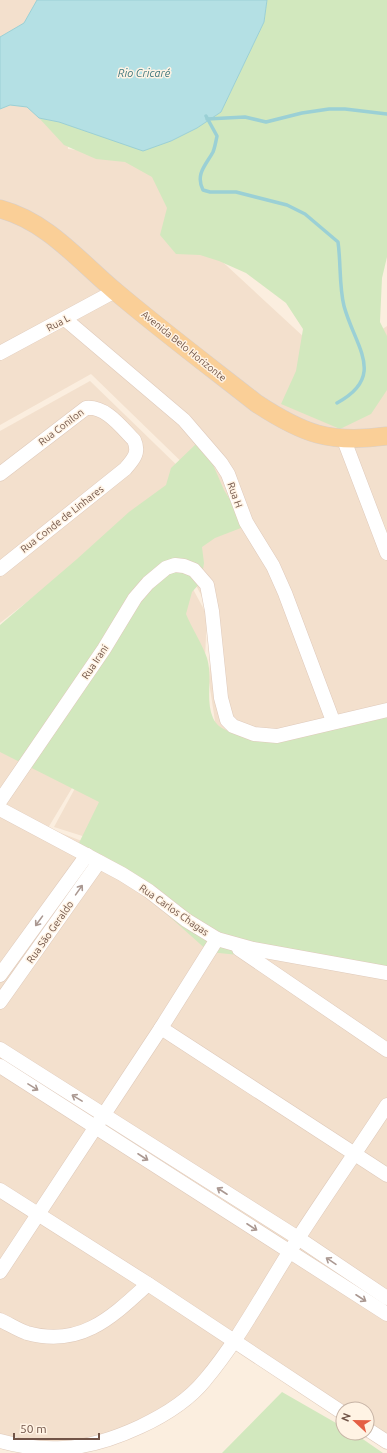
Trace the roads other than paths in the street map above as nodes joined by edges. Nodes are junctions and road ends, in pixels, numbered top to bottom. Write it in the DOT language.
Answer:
graph roads {
  1 [pos="0,209"];
  2 [pos="115,291"];
  3 [pos="65,319"];
  4 [pos="0,353"];
  5 [pos="387,436"];
  6 [pos="344,440"];
  7 [pos="124,469"];
  8 [pos="0,474"];
  9 [pos="387,553"];
  10 [pos="0,569"];
  11 [pos="387,710"];
  12 [pos="333,722"];
  13 [pos="0,801"];
  14 [pos="0,809"];
  15 [pos="93,859"];
  16 [pos="217,939"];
  17 [pos="230,943"];
  18 [pos="387,972"];
  19 [pos="0,975"];
  20 [pos="0,1002"];
  21 [pos="160,1028"];
  22 [pos="0,1050"];
  23 [pos="387,1050"];
  24 [pos="0,1066"];
  25 [pos="387,1105"];
  26 [pos="103,1114"];
  27 [pos="95,1126"];
  28 [pos="355,1154"];
  29 [pos="387,1175"];
  30 [pos="0,1190"];
  31 [pos="37,1214"];
  32 [pos="298,1238"];
  33 [pos="290,1251"];
  34 [pos="0,1272"];
  35 [pos="148,1284"];
  36 [pos="387,1298"];
  37 [pos="387,1314"];
  38 [pos="0,1320"];
  39 [pos="234,1342"];
  40 [pos="335,1408"];
  41 [pos="375,1434"];
  42 [pos="0,1441"];
  43 [pos="387,1442"];
  1 -- 2 [label="main road, Avenida Belo Horizonte"];
  2 -- 3 [label="street, Rua L"];
  2 -- 6 [label="main road, Avenida Belo Horizonte"];
  3 -- 4 [label="street, Rua L"];
  3 -- 12 [label="street, Rua H"];
  5 -- 6 [label="main road, Avenida Belo Horizonte"];
  6 -- 9 [label="street"];
  7 -- 8 [label="street, Rua Conilon"];
  7 -- 10 [label="street, Rua Conde de Linhares"];
  11 -- 12 [label="street"];
  12 -- 13 [label="street, Rua Irani"];
  14 -- 15 [label="street, Rua Carlos Chagas"];
  15 -- 16 [label="street, Rua Carlos Chagas"];
  15 -- 19 [label="street, Rua São Geraldo, one-way"];
  20 -- 15 [label="street, Rua São Geraldo, one-way"];
  16 -- 17 [label="street, Rua Carlos Chagas"];
  16 -- 21 [label="street"];
  17 -- 18 [label="street, Rua Carlos Chagas"];
  17 -- 23 [label="street"];
  21 -- 26 [label="street"];
  21 -- 28 [label="street"];
  26 -- 22 [label="street, one-way"];
  24 -- 27 [label="street, one-way"];
  25 -- 28 [label="street"];
  26 -- 27 [label="street"];
  32 -- 26 [label="street, one-way"];
  27 -- 31 [label="street"];
  27 -- 33 [label="street, one-way"];
  28 -- 29 [label="street"];
  28 -- 32 [label="street"];
  30 -- 31 [label="street"];
  31 -- 34 [label="street"];
  31 -- 35 [label="street"];
  32 -- 33 [label="street"];
  36 -- 32 [label="street, one-way"];
  33 -- 37 [label="street, one-way"];
  33 -- 39 [label="street"];
  35 -- 38 [label="street"];
  35 -- 39 [label="street"];
  39 -- 40 [label="street"];
  39 -- 42 [label="street"];
  41 -- 43 [label="street"];
}
